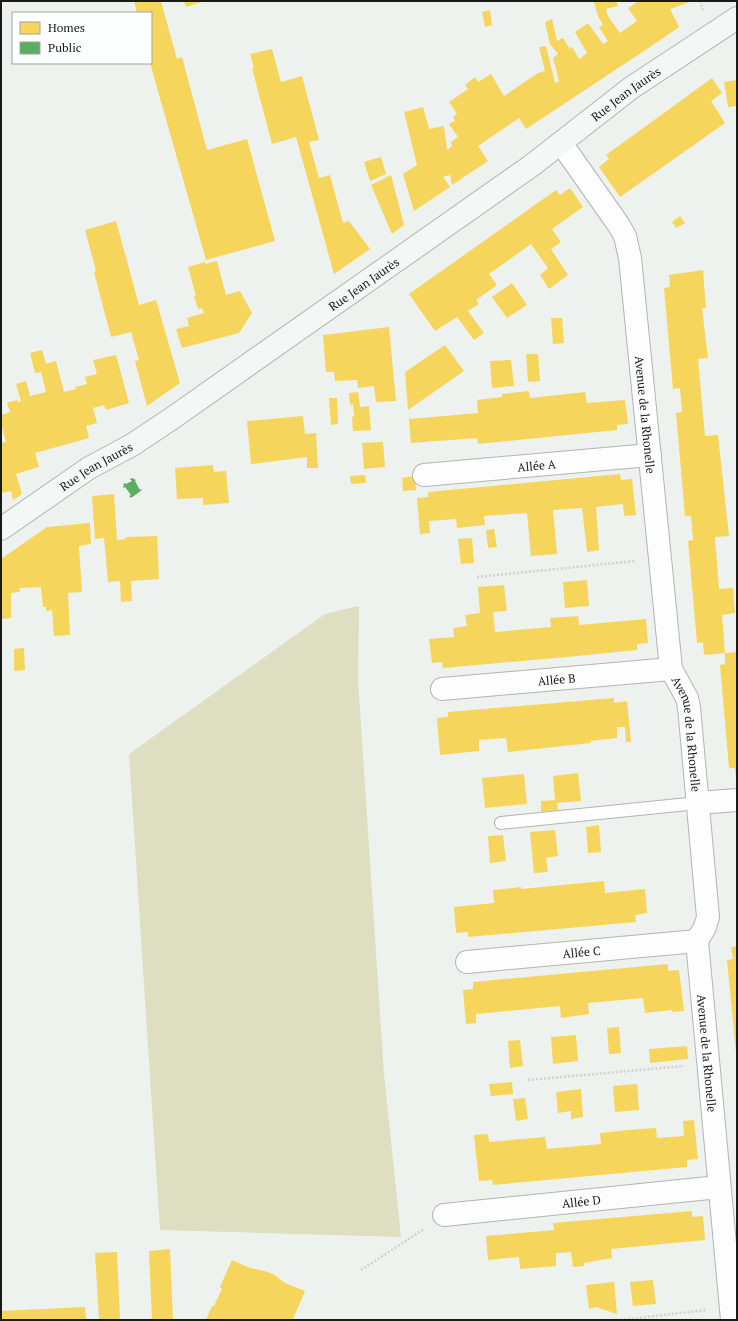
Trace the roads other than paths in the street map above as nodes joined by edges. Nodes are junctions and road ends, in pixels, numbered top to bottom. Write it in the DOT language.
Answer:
graph roads {
  1 [pos="728,24"];
  2 [pos="561,144"];
  3 [pos="650,455"];
  4 [pos="424,475"];
  5 [pos="1,529"];
  6 [pos="671,669"];
  7 [pos="442,689"];
  8 [pos="737,800"];
  9 [pos="698,803"];
  10 [pos="501,823"];
  11 [pos="697,941"];
  12 [pos="467,962"];
  13 [pos="719,1187"];
  14 [pos="444,1215"];
  15 [pos="732,1314"];
  1 -- 2 [label="street, Rue Jean Jaurès"];
  2 -- 3 [label="street, Avenue de la Rhonelle"];
  2 -- 5 [label="street, Rue Jean Jaurès"];
  3 -- 4 [label="street, Allée A"];
  3 -- 6 [label="street, Avenue de la Rhonelle"];
  6 -- 7 [label="street, Allée B"];
  6 -- 9 [label="street, Avenue de la Rhonelle"];
  8 -- 9 [label="street"];
  9 -- 10 [label="lane"];
  9 -- 11 [label="street, Avenue de la Rhonelle"];
  11 -- 12 [label="street, Allée C"];
  11 -- 13 [label="street, Avenue de la Rhonelle"];
  13 -- 14 [label="street, Allée D"];
  13 -- 15 [label="street, Avenue de la Rhonelle"];
}
